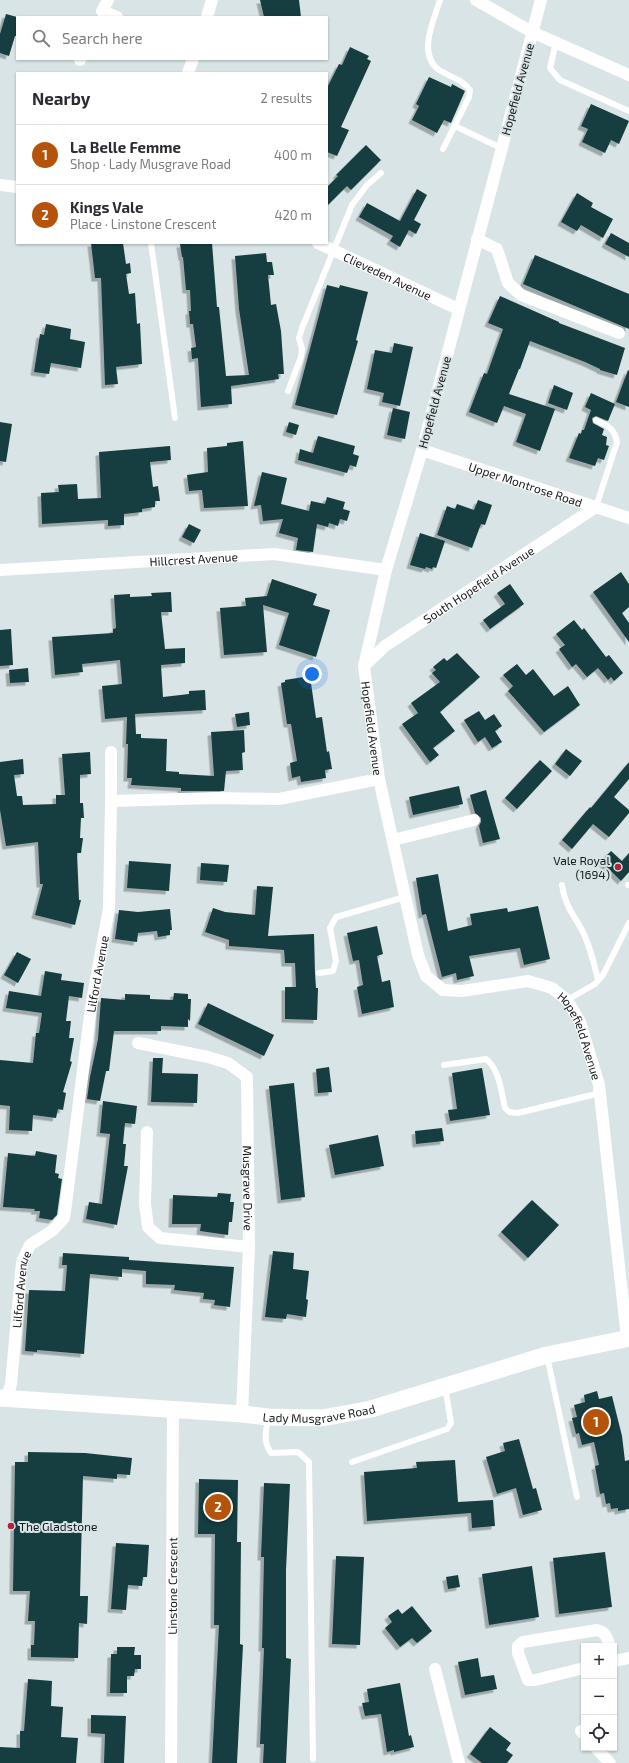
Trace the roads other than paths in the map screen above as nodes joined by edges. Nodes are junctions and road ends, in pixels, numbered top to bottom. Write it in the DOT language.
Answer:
graph roads {
  1 [pos="108,0"];
  2 [pos="212,0"];
  3 [pos="440,0"];
  4 [pos="476,0"];
  5 [pos="541,0"];
  6 [pos="100,14"];
  7 [pos="112,16"];
  8 [pos="207,16"];
  9 [pos="532,32"];
  10 [pos="556,42"];
  11 [pos="193,60"];
  12 [pos="188,72"];
  13 [pos="629,75"];
  14 [pos="629,112"];
  15 [pos="455,126"];
  16 [pos="501,148"];
  17 [pos="443,149"];
  18 [pos="381,173"];
  19 [pos="0,185"];
  20 [pos="16,188"];
  21 [pos="477,239"];
  22 [pos="151,244"];
  23 [pos="320,244"];
  24 [pos="333,250"];
  25 [pos="458,309"];
  26 [pos="619,333"];
  27 [pos="288,391"];
  28 [pos="175,418"];
  29 [pos="596,420"];
  30 [pos="422,450"];
  31 [pos="596,507"];
  32 [pos="629,518"];
  33 [pos="0,570"];
  34 [pos="386,570"];
  35 [pos="364,666"];
  36 [pos="111,752"];
  37 [pos="379,779"];
  38 [pos="111,801"];
  39 [pos="474,820"];
  40 [pos="393,840"];
  41 [pos="562,885"];
  42 [pos="405,897"];
  43 [pos="629,923"];
  44 [pos="319,973"];
  45 [pos="598,980"];
  46 [pos="567,1000"];
  47 [pos="138,1043"];
  48 [pos="444,1065"];
  49 [pos="600,1093"];
  50 [pos="147,1132"];
  51 [pos="249,1247"];
  52 [pos="628,1338"];
  53 [pos="547,1356"];
  54 [pos="445,1386"];
  55 [pos="4,1397"];
  56 [pos="173,1410"];
  57 [pos="242,1414"];
  58 [pos="268,1417"];
  59 [pos="352,1462"];
  60 [pos="577,1497"];
  61 [pos="609,1643"];
  62 [pos="629,1658"];
  63 [pos="617,1660"];
  64 [pos="435,1669"];
  65 [pos="581,1669"];
  66 [pos="599,1751"];
  67 [pos="313,1759"];
  68 [pos="170,1763"];
  69 [pos="458,1763"];
  70 [pos="610,1763"];
  1 -- 6 [label="street"];
  2 -- 8 [label="street"];
  3 -- 15 [label="lane"];
  4 -- 9 [label="street"];
  5 -- 9 [label="street, Hopefield Avenue"];
  6 -- 7 [label="street"];
  9 -- 10 [label="street"];
  9 -- 16 [label="street, Hopefield Avenue"];
  10 -- 13 [label="street"];
  10 -- 14 [label="lane"];
  11 -- 12 [label="street"];
  15 -- 16 [label="lane"];
  15 -- 17 [label="lane"];
  16 -- 21 [label="street, Hopefield Avenue"];
  18 -- 24 [label="lane"];
  19 -- 20 [label="street"];
  21 -- 25 [label="street, Hopefield Avenue"];
  21 -- 26 [label="street"];
  22 -- 28 [label="lane"];
  23 -- 24 [label="street, Clieveden Avenue"];
  24 -- 25 [label="street, Clieveden Avenue"];
  24 -- 27 [label="lane"];
  25 -- 30 [label="street, Hopefield Avenue"];
  29 -- 31 [label="lane"];
  30 -- 31 [label="street, Upper Montrose Road"];
  30 -- 34 [label="street, Hopefield Avenue"];
  31 -- 32 [label="street, Upper Montrose Road"];
  31 -- 35 [label="street, South Hopefield Avenue"];
  33 -- 34 [label="street, Hillcrest Avenue"];
  34 -- 35 [label="street, Hopefield Avenue"];
  35 -- 37 [label="street, Hopefield Avenue"];
  36 -- 38 [label="street, Lilford Avenue"];
  37 -- 38 [label="street"];
  37 -- 40 [label="street, Hopefield Avenue"];
  38 -- 55 [label="street, Lilford Avenue"];
  39 -- 40 [label="street"];
  40 -- 42 [label="street, Hopefield Avenue"];
  41 -- 45 [label="lane"];
  42 -- 44 [label="lane"];
  42 -- 46 [label="street, Hopefield Avenue"];
  43 -- 45 [label="lane"];
  45 -- 46 [label="lane"];
  46 -- 49 [label="street, Hopefield Avenue"];
  47 -- 51 [label="street, Musgrave Drive"];
  48 -- 49 [label="lane"];
  49 -- 52 [label="street, Hopefield Avenue"];
  50 -- 51 [label="street"];
  51 -- 57 [label="street, Musgrave Drive"];
  52 -- 53 [label="main road, Lady Musgrave Road"];
  53 -- 54 [label="main road, Lady Musgrave Road"];
  53 -- 60 [label="lane"];
  54 -- 58 [label="main road, Lady Musgrave Road"];
  54 -- 59 [label="lane"];
  55 -- 56 [label="main road, Lady Musgrave Road"];
  56 -- 57 [label="main road, Lady Musgrave Road"];
  56 -- 68 [label="street, Linstone Crescent"];
  57 -- 58 [label="main road, Lady Musgrave Road"];
  58 -- 67 [label="lane"];
  61 -- 65 [label="street"];
  62 -- 63 [label="street"];
  64 -- 69 [label="street"];
  66 -- 70 [label="street"];
}
